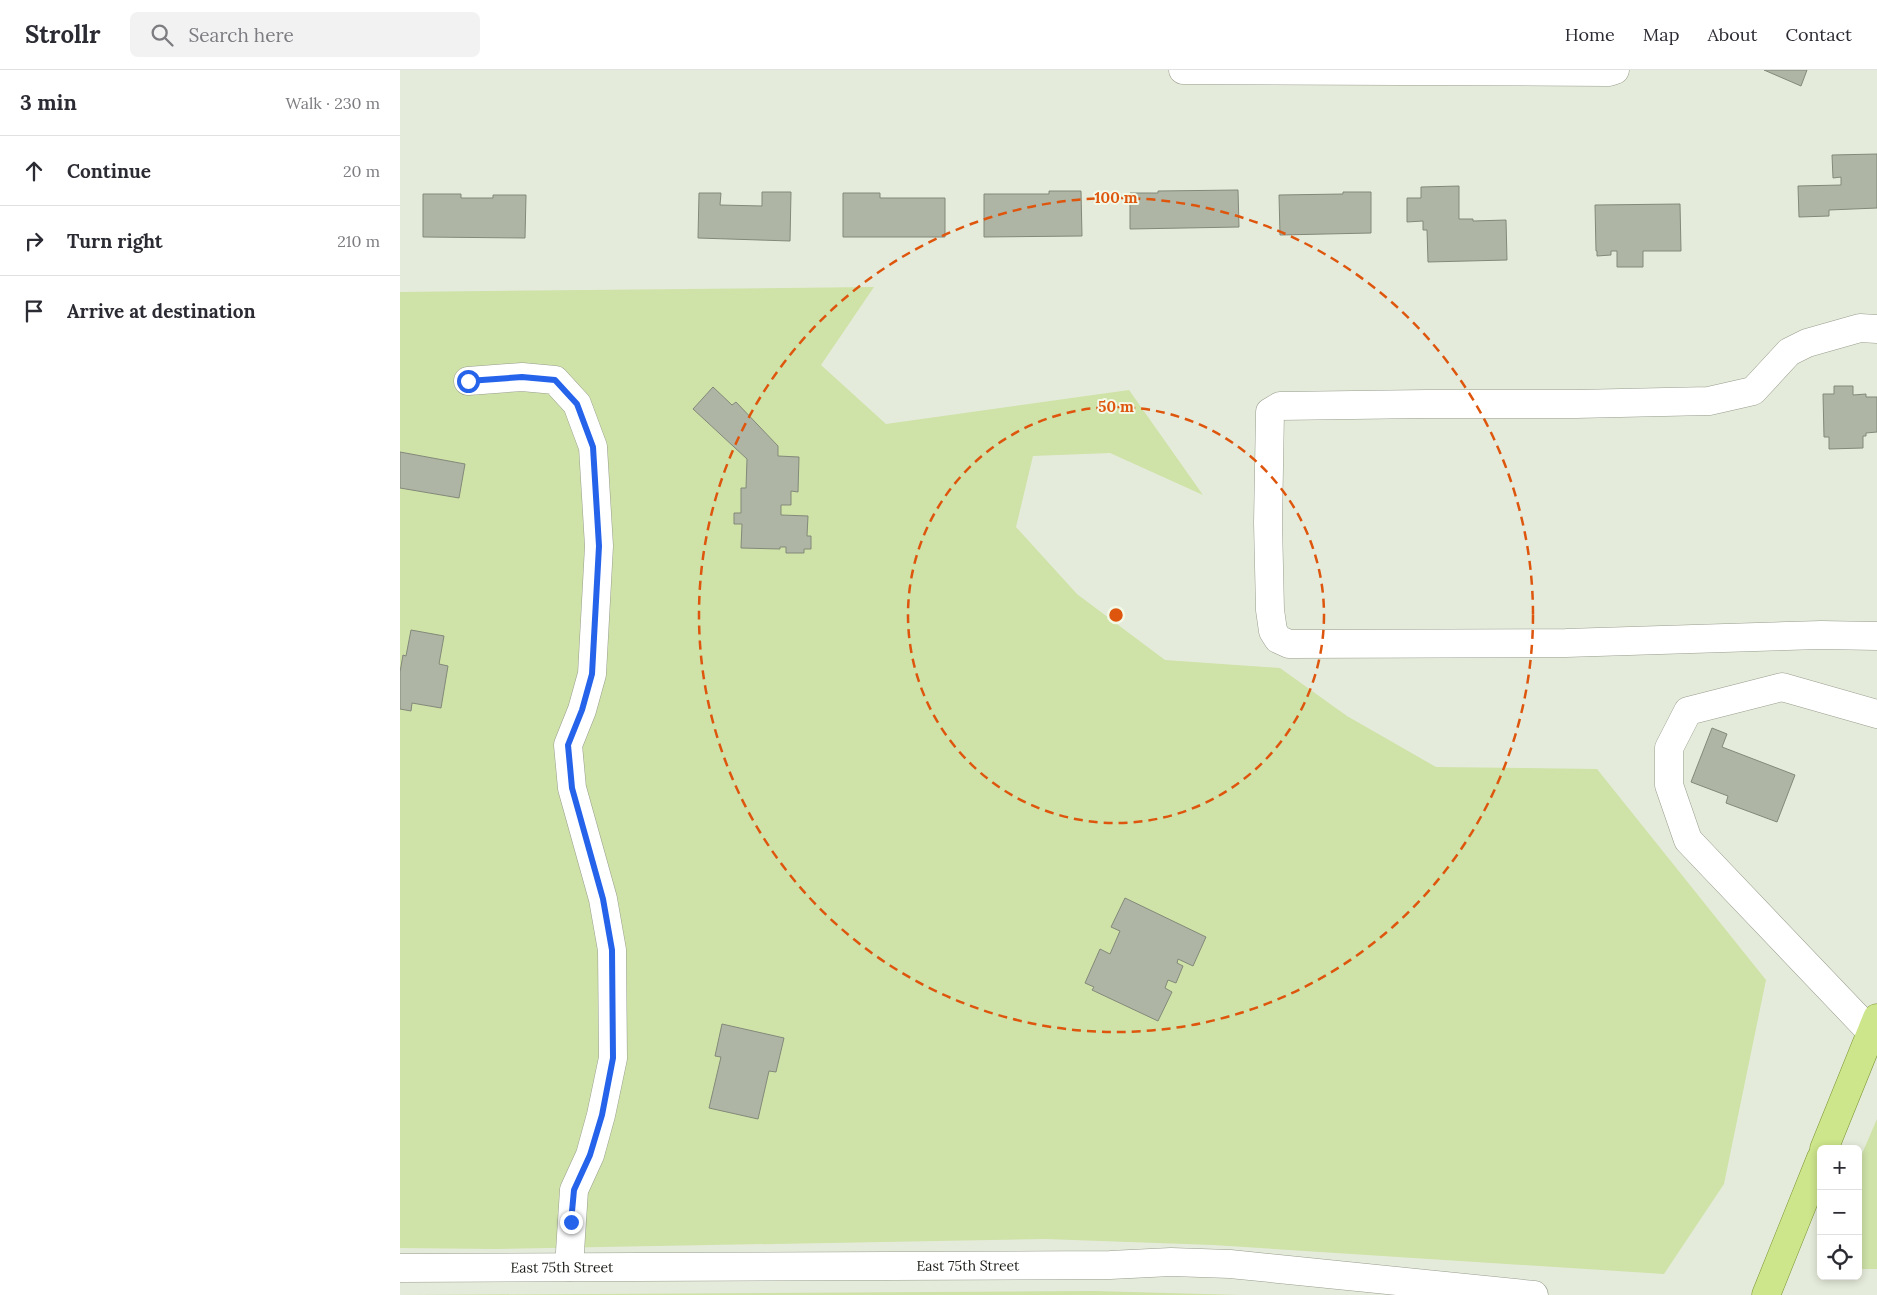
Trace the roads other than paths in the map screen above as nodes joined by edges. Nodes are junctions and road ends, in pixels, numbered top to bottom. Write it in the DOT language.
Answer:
graph roads {
  1 [pos="1183,70"];
  2 [pos="1616,70"];
  3 [pos="1877,329"];
  4 [pos="468,381"];
  5 [pos="1877,636"];
  6 [pos="1877,714"];
  7 [pos="1874,1025"];
  8 [pos="1826,1145"];
  9 [pos="1817,1168"];
  10 [pos="569,1267"];
  11 [pos="400,1268"];
  12 [pos="1534,1295"];
  13 [pos="1766,1295"];
  1 -- 2 [label="street"];
  3 -- 5 [label="street"];
  4 -- 10 [label="street"];
  6 -- 7 [label="street"];
  7 -- 8 [label="main road"];
  9 -- 13 [label="main road"];
  10 -- 11 [label="street, East 75th Street"];
  10 -- 12 [label="street, East 75th Street"];
}
